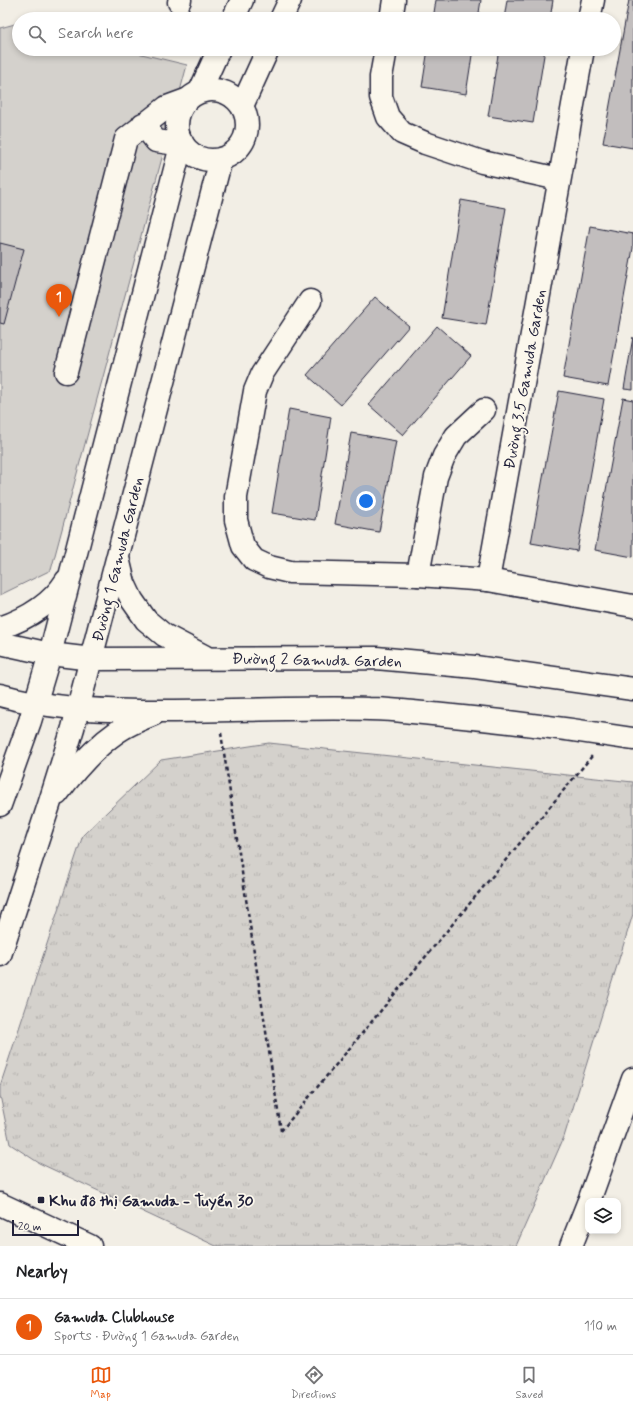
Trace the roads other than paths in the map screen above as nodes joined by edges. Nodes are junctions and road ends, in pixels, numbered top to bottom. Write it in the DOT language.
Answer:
graph roads {
  1 [pos="242,0"];
  2 [pos="290,0"];
  3 [pos="394,0"];
  4 [pos="593,0"];
  5 [pos="236,12"];
  6 [pos="284,12"];
  7 [pos="392,12"];
  8 [pos="590,12"];
  9 [pos="216,56"];
  10 [pos="265,56"];
  11 [pos="385,56"];
  12 [pos="583,56"];
  13 [pos="193,96"];
  14 [pos="242,106"];
  15 [pos="143,124"];
  16 [pos="180,140"];
  17 [pos="221,159"];
  18 [pos="559,178"];
  19 [pos="310,301"];
  20 [pos="66,372"];
  21 [pos="484,410"];
  22 [pos="118,557"];
  23 [pos="72,572"];
  24 [pos="418,575"];
  25 [pos="488,580"];
  26 [pos="633,606"];
  27 [pos="0,628"];
  28 [pos="0,644"];
  29 [pos="50,654"];
  30 [pos="206,658"];
  31 [pos="92,659"];
  32 [pos="633,689"];
  33 [pos="0,695"];
  34 [pos="36,703"];
  35 [pos="78,708"];
  36 [pos="160,711"];
  37 [pos="633,739"];
  38 [pos="1,793"];
  39 [pos="49,805"];
  40 [pos="0,954"];
  41 [pos="633,1079"];
  42 [pos="589,1198"];
  43 [pos="0,1204"];
  44 [pos="585,1210"];
  45 [pos="90,1246"];
  46 [pos="571,1246"];
  1 -- 5 [label="street"];
  2 -- 6 [label="street"];
  3 -- 7 [label="street"];
  4 -- 8 [label="street"];
  9 -- 13 [label="street"];
  10 -- 14 [label="street"];
  11 -- 18 [label="street"];
  12 -- 18 [label="street, Đường 3.5 Gamuda Garden"];
  13 -- 14 [label="street"];
  13 -- 15 [label="street"];
  13 -- 16 [label="street"];
  14 -- 17 [label="street"];
  15 -- 16 [label="street"];
  15 -- 20 [label="street"];
  16 -- 17 [label="street"];
  16 -- 23 [label="street"];
  17 -- 22 [label="street, Đường 1 Gamuda Garden"];
  18 -- 25 [label="street, Đường 3.5 Gamuda Garden"];
  19 -- 24 [label="street"];
  21 -- 24 [label="street"];
  22 -- 30 [label="street"];
  22 -- 31 [label="street, Đường 1 Gamuda Garden"];
  23 -- 27 [label="street"];
  23 -- 29 [label="street"];
  24 -- 25 [label="street"];
  25 -- 26 [label="street"];
  28 -- 29 [label="street, Đường 2 Gamuda Garden"];
  29 -- 31 [label="street, Đường 2 Gamuda Garden"];
  29 -- 34 [label="street"];
  30 -- 31 [label="street, Đường 2 Gamuda Garden"];
  30 -- 32 [label="street, Đường 2 Gamuda Garden"];
  31 -- 35 [label="street, Đường 1 Gamuda Garden"];
  33 -- 34 [label="street"];
  34 -- 35 [label="street"];
  34 -- 38 [label="street"];
  35 -- 36 [label="street"];
  35 -- 39 [label="street, Đường 1 Gamuda Garden"];
  36 -- 37 [label="street"];
  36 -- 39 [label="street"];
  39 -- 40 [label="street, Đường 1 Gamuda Garden"];
  41 -- 42 [label="street"];
  43 -- 45 [label="street"];
  44 -- 46 [label="street"];
}
